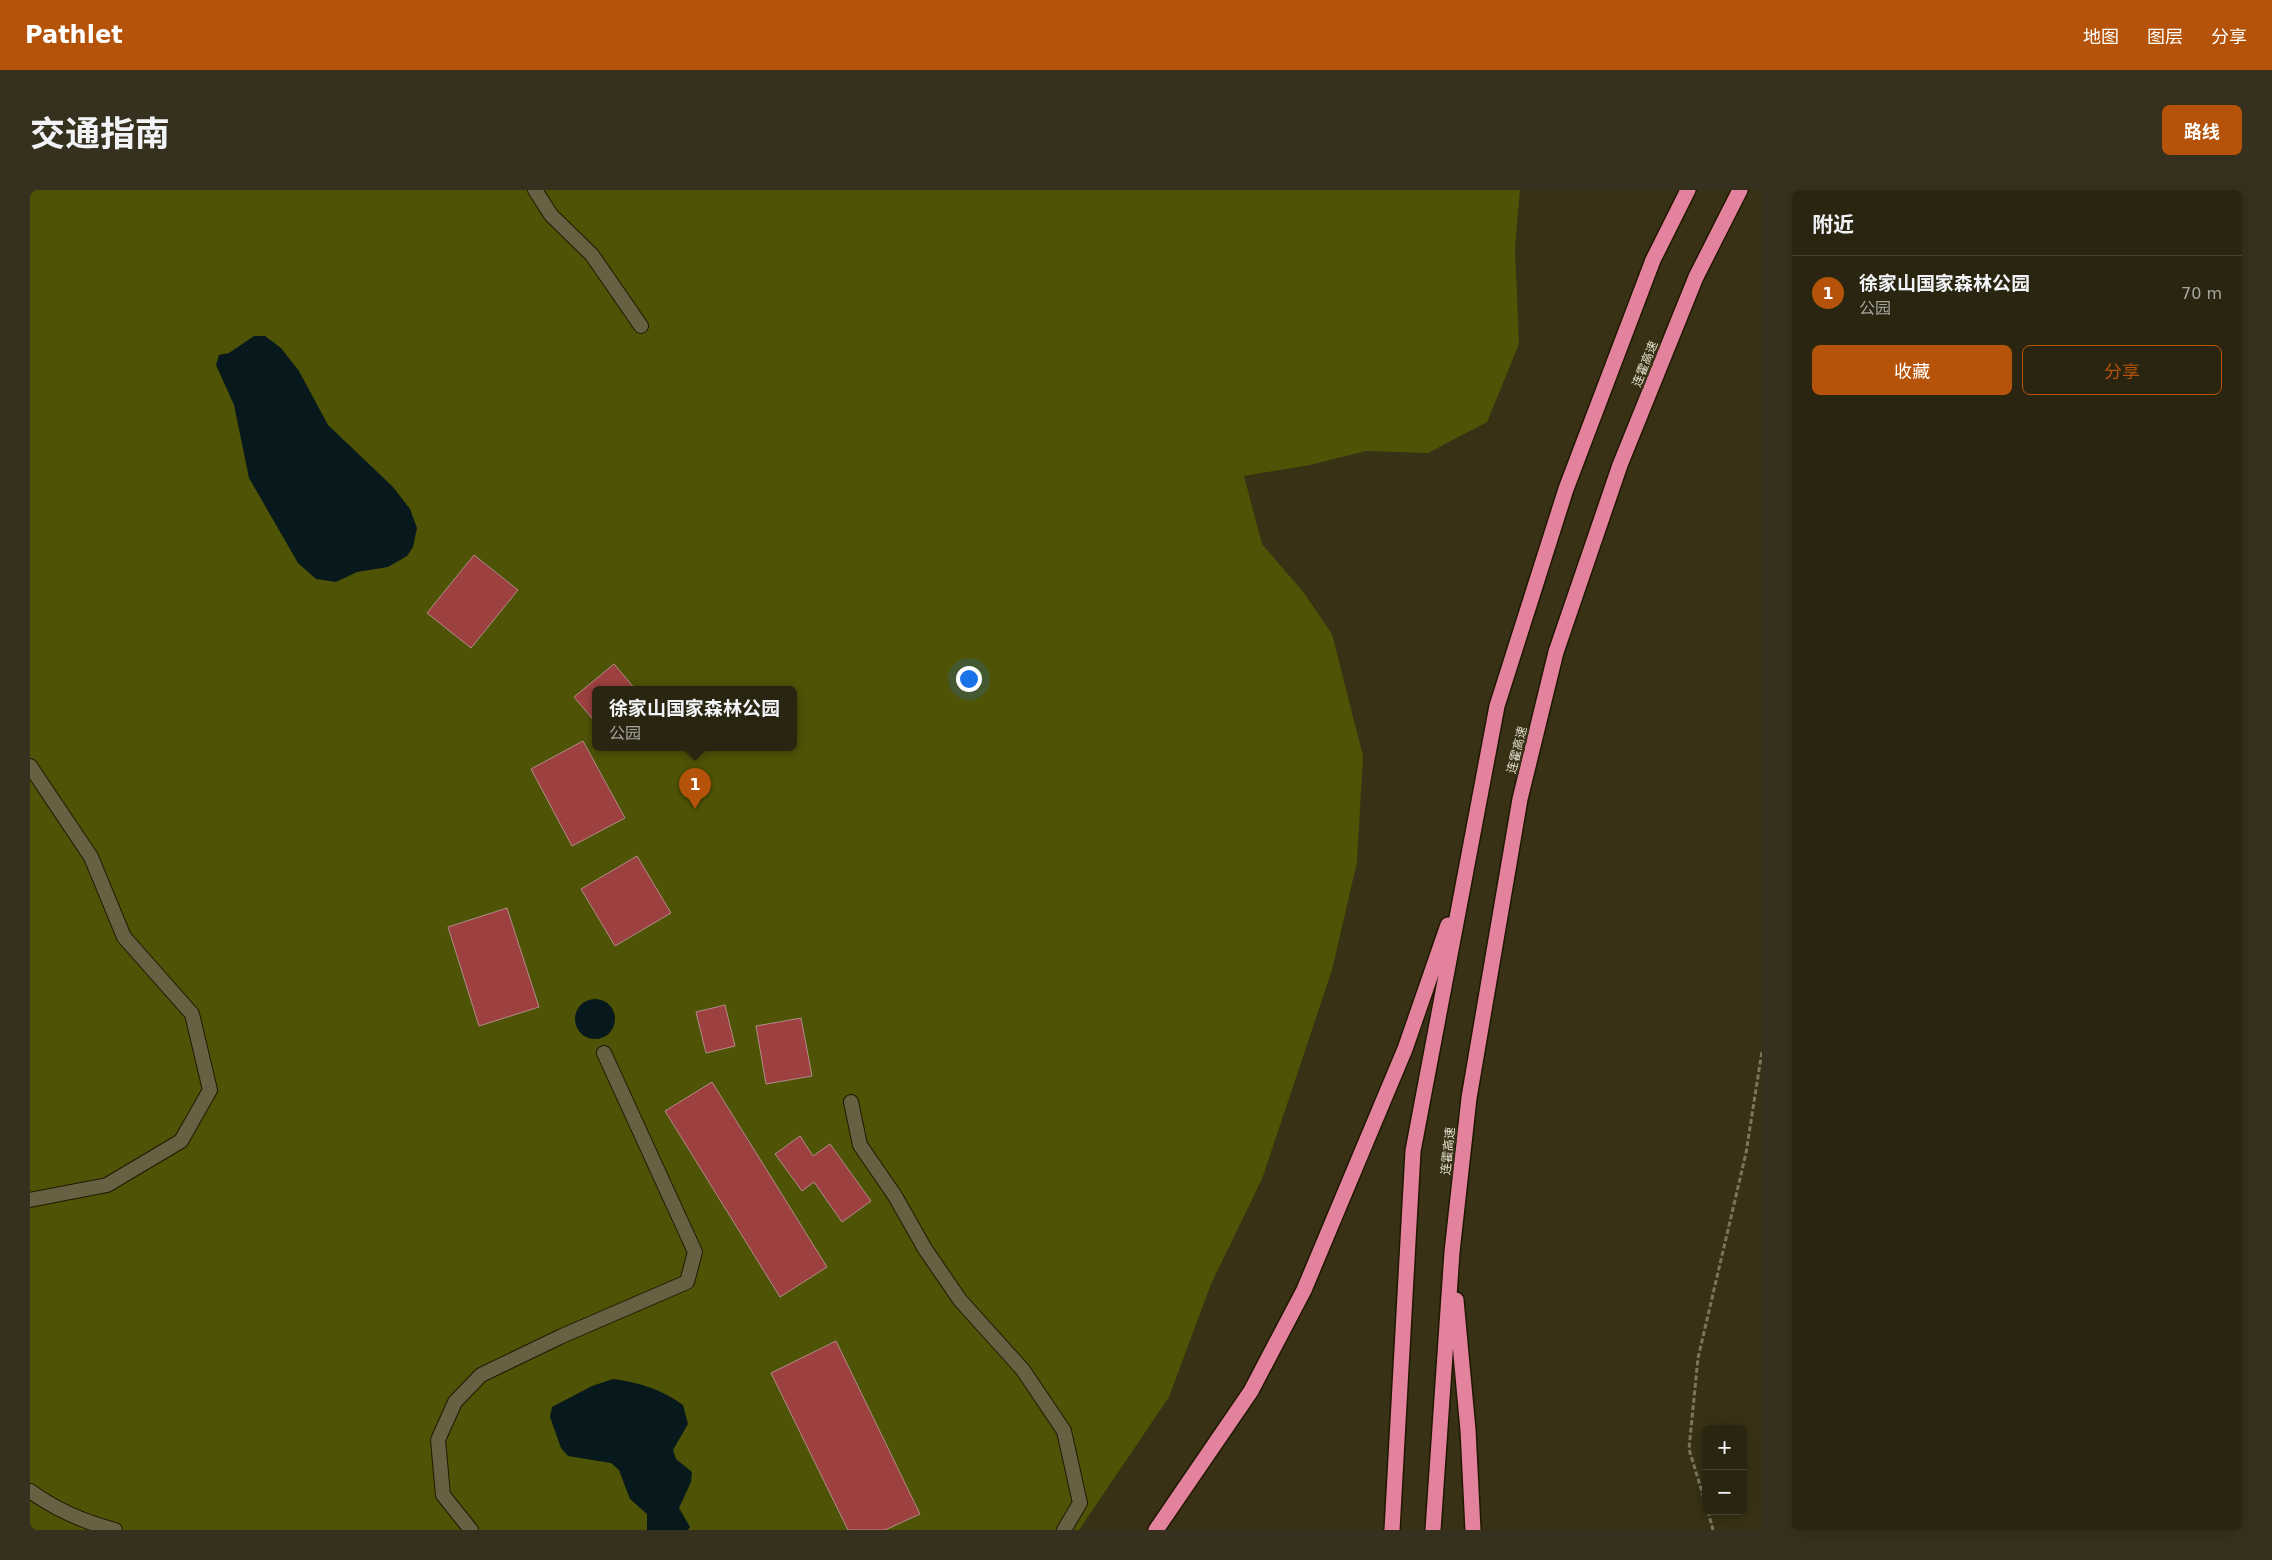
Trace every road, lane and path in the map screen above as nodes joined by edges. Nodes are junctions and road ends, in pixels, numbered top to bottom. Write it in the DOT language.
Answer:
graph roads {
  1 [pos="535,190"];
  2 [pos="1688,190"];
  3 [pos="1740,190"];
  4 [pos="641,326"];
  5 [pos="30,766"];
  6 [pos="1465,879"];
  7 [pos="1762,1051"];
  8 [pos="604,1052"];
  9 [pos="851,1102"];
  10 [pos="30,1200"];
  11 [pos="1452,1252"];
  12 [pos="30,1491"];
  13 [pos="1702,1491"];
  14 [pos="1709,1515"];
  15 [pos="115,1530"];
  16 [pos="471,1530"];
  17 [pos="1064,1530"];
  18 [pos="1156,1530"];
  19 [pos="1392,1530"];
  20 [pos="1433,1530"];
  21 [pos="1473,1530"];
  22 [pos="1713,1530"];
  1 -- 4 [label="lane"];
  2 -- 6 [label="highway"];
  3 -- 11 [label="highway"];
  5 -- 10 [label="lane"];
  6 -- 18 [label="highway"];
  6 -- 19 [label="highway"];
  7 -- 13 [label="path"];
  8 -- 16 [label="lane"];
  9 -- 17 [label="lane"];
  11 -- 20 [label="highway"];
  11 -- 21 [label="highway"];
  12 -- 15 [label="lane"];
  14 -- 22 [label="path"];
}
